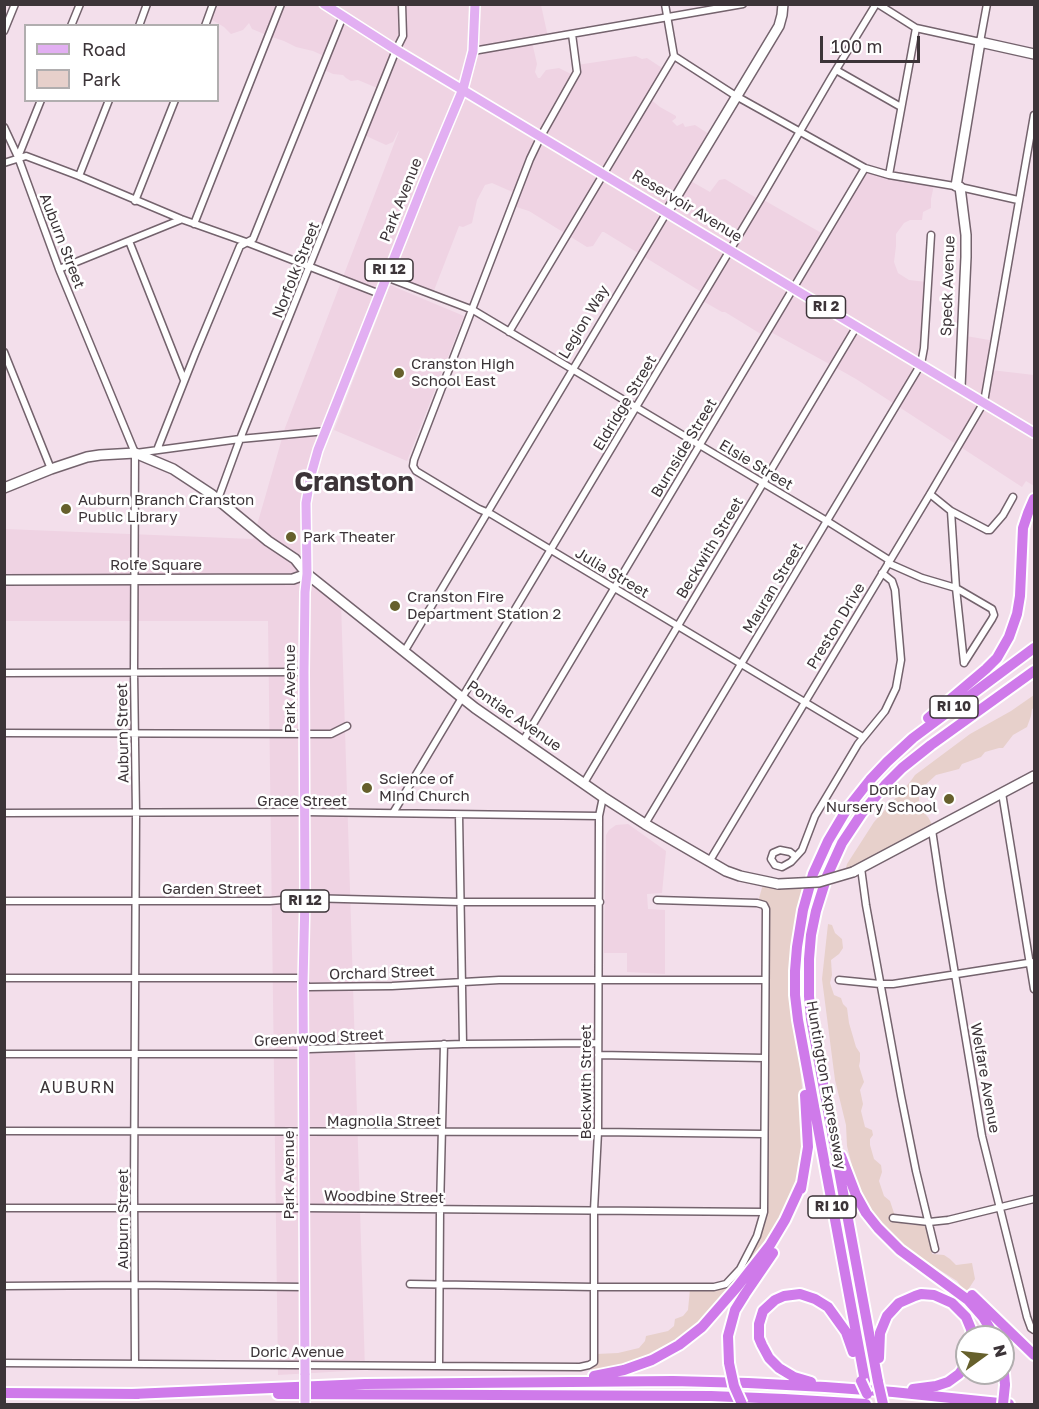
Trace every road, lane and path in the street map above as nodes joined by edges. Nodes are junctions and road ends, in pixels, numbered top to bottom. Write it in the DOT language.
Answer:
graph roads {
  1 [pos="15,4"];
  2 [pos="80,4"];
  3 [pos="147,4"];
  4 [pos="213,4"];
  5 [pos="281,4"];
  6 [pos="402,4"];
  7 [pos="475,4"];
  8 [pos="665,4"];
  9 [pos="744,4"];
  10 [pos="783,4"];
  11 [pos="877,4"];
  12 [pos="987,4"];
  13 [pos="327,6"];
  14 [pos="343,16"];
  15 [pos="667,18"];
  16 [pos="72,24"];
  17 [pos="140,24"];
  18 [pos="206,24"];
  19 [pos="916,28"];
  20 [pos="4,31"];
  21 [pos="572,33"];
  22 [pos="980,42"];
  23 [pos="396,50"];
  24 [pos="473,51"];
  25 [pos="1035,54"];
  26 [pos="674,56"];
  27 [pos="836,70"];
  28 [pos="463,89"];
  29 [pos="736,96"];
  30 [pos="40,102"];
  31 [pos="108,102"];
  32 [pos="174,102"];
  33 [pos="901,107"];
  34 [pos="1035,115"];
  35 [pos="4,127"];
  36 [pos="801,132"];
  37 [pos="541,136"];
  38 [pos="18,157"];
  39 [pos="4,163"];
  40 [pos="865,168"];
  41 [pos="603,173"];
  42 [pos="889,175"];
  43 [pos="79,176"];
  44 [pos="958,186"];
  45 [pos="1018,200"];
  46 [pos="135,201"];
  47 [pos="667,212"];
  48 [pos="181,219"];
  49 [pos="194,224"];
  50 [pos="931,235"];
  51 [pos="129,241"];
  52 [pos="246,243"];
  53 [pos="731,250"];
  54 [pos="310,267"];
  55 [pos="59,269"];
  56 [pos="386,277"];
  57 [pos="794,288"];
  58 [pos="380,294"];
  59 [pos="473,310"];
  60 [pos="857,326"];
  61 [pos="509,332"];
  62 [pos="4,352"];
  63 [pos="921,364"];
  64 [pos="573,369"];
  65 [pos="184,381"];
  66 [pos="960,387"];
  67 [pos="984,402"];
  68 [pos="636,408"];
  69 [pos="326,430"];
  70 [pos="1035,433"];
  71 [pos="240,440"];
  72 [pos="700,445"];
  73 [pos="157,450"];
  74 [pos="135,453"];
  75 [pos="51,469"];
  76 [pos="763,483"];
  77 [pos="4,488"];
  78 [pos="930,494"];
  79 [pos="1013,497"];
  80 [pos="218,499"];
  81 [pos="1035,499"];
  82 [pos="951,511"];
  83 [pos="487,512"];
  84 [pos="827,521"];
  85 [pos="551,550"];
  86 [pos="889,561"];
  87 [pos="882,573"];
  88 [pos="307,574"];
  89 [pos="4,580"];
  90 [pos="135,580"];
  91 [pos="614,588"];
  92 [pos="956,588"];
  93 [pos="678,626"];
  94 [pos="1035,648"];
  95 [pos="404,652"];
  96 [pos="741,664"];
  97 [pos="1035,671"];
  98 [pos="134,672"];
  99 [pos="304,672"];
  100 [pos="4,673"];
  101 [pos="462,698"];
  102 [pos="805,702"];
  103 [pos="347,726"];
  104 [pos="4,733"];
  105 [pos="135,734"];
  106 [pos="305,734"];
  107 [pos="863,737"];
  108 [pos="523,741"];
  109 [pos="878,771"];
  110 [pos="1035,776"];
  111 [pos="584,783"];
  112 [pos="1002,793"];
  113 [pos="603,797"];
  114 [pos="305,812"];
  115 [pos="4,813"];
  116 [pos="393,813"];
  117 [pos="136,814"];
  118 [pos="459,815"];
  119 [pos="599,816"];
  120 [pos="645,824"];
  121 [pos="932,830"];
  122 [pos="795,856"];
  123 [pos="709,862"];
  124 [pos="857,870"];
  125 [pos="305,898"];
  126 [pos="4,900"];
  127 [pos="657,900"];
  128 [pos="136,901"];
  129 [pos="460,902"];
  130 [pos="600,902"];
  131 [pos="1032,962"];
  132 [pos="956,975"];
  133 [pos="4,978"];
  134 [pos="136,978"];
  135 [pos="599,980"];
  136 [pos="765,980"];
  137 [pos="838,980"];
  138 [pos="461,982"];
  139 [pos="303,983"];
  140 [pos="880,984"];
  141 [pos="1035,989"];
  142 [pos="800,1032"];
  143 [pos="598,1042"];
  144 [pos="444,1044"];
  145 [pos="464,1044"];
  146 [pos="303,1052"];
  147 [pos="4,1054"];
  148 [pos="136,1054"];
  149 [pos="598,1055"];
  150 [pos="765,1058"];
  151 [pos="819,1068"];
  152 [pos="4,1131"];
  153 [pos="135,1132"];
  154 [pos="304,1132"];
  155 [pos="598,1132"];
  156 [pos="442,1133"];
  157 [pos="764,1134"];
  158 [pos="802,1183"];
  159 [pos="1035,1199"];
  160 [pos="4,1208"];
  161 [pos="134,1208"];
  162 [pos="304,1208"];
  163 [pos="1000,1208"];
  164 [pos="440,1210"];
  165 [pos="594,1210"];
  166 [pos="764,1212"];
  167 [pos="893,1218"];
  168 [pos="929,1222"];
  169 [pos="935,1249"];
  170 [pos="900,1250"];
  171 [pos="410,1284"];
  172 [pos="135,1285"];
  173 [pos="440,1285"];
  174 [pos="4,1286"];
  175 [pos="304,1287"];
  176 [pos="594,1287"];
  177 [pos="969,1325"];
  178 [pos="988,1325"];
  179 [pos="1034,1328"];
  180 [pos="1035,1355"];
  181 [pos="4,1363"];
  182 [pos="135,1364"];
  183 [pos="305,1364"];
  184 [pos="589,1365"];
  185 [pos="439,1366"];
  186 [pos="955,1377"];
  187 [pos="863,1381"];
  188 [pos="452,1382"];
  189 [pos="1005,1385"];
  190 [pos="825,1387"];
  191 [pos="872,1392"];
  192 [pos="4,1393"];
  193 [pos="132,1394"];
  194 [pos="305,1404"];
  195 [pos="742,1404"];
  196 [pos="882,1404"];
  197 [pos="1003,1404"];
  198 [pos="1009,1404"];
  1 -- 20 [label="street"];
  2 -- 16 [label="street"];
  3 -- 17 [label="street"];
  4 -- 18 [label="street"];
  5 -- 49 [label="street"];
  6 -- 23 [label="street, Norfolk Street"];
  7 -- 24 [label="main road, Park Avenue / RI 12"];
  8 -- 15 [label="street"];
  9 -- 15 [label="street"];
  10 -- 29 [label="main road, Legion Way"];
  11 -- 19 [label="street"];
  11 -- 27 [label="street, Eldridge Street"];
  12 -- 22 [label="street, Speck Avenue"];
  13 -- 14 [label="main road, Reservoir Avenue / RI 2"];
  14 -- 23 [label="main road, Reservoir Avenue / RI 2"];
  14 -- 52 [label="street"];
  15 -- 21 [label="street"];
  15 -- 26 [label="street"];
  19 -- 22 [label="street"];
  19 -- 33 [label="street"];
  21 -- 24 [label="street"];
  21 -- 37 [label="street"];
  22 -- 25 [label="main road"];
  22 -- 44 [label="main road, Speck Avenue"];
  23 -- 28 [label="main road, Reservoir Avenue / RI 2"];
  23 -- 54 [label="street, Norfolk Street"];
  24 -- 28 [label="main road, Park Avenue / RI 12"];
  26 -- 29 [label="street"];
  26 -- 41 [label="street"];
  27 -- 33 [label="street"];
  27 -- 36 [label="street, Eldridge Street"];
  28 -- 37 [label="main road, Reservoir Avenue / RI 2"];
  28 -- 56 [label="main road, Park Avenue / RI 12"];
  29 -- 36 [label="street"];
  29 -- 47 [label="main road, Legion Way"];
  30 -- 38 [label="street"];
  31 -- 43 [label="street"];
  32 -- 46 [label="street"];
  33 -- 42 [label="street"];
  34 -- 45 [label="street"];
  35 -- 38 [label="street, Auburn Street"];
  36 -- 40 [label="street"];
  36 -- 53 [label="street, Eldridge Street"];
  37 -- 41 [label="main road, Reservoir Avenue / RI 2"];
  37 -- 59 [label="street"];
  38 -- 39 [label="street"];
  38 -- 43 [label="street"];
  38 -- 55 [label="street, Auburn Street"];
  40 -- 42 [label="street"];
  40 -- 57 [label="street, Burnside Street"];
  41 -- 47 [label="main road, Reservoir Avenue / RI 2"];
  41 -- 61 [label="street"];
  42 -- 44 [label="street"];
  43 -- 46 [label="street"];
  44 -- 45 [label="street"];
  44 -- 66 [label="main road, Speck Avenue"];
  45 -- 67 [label="street"];
  46 -- 48 [label="street"];
  47 -- 53 [label="main road, Reservoir Avenue / RI 2"];
  47 -- 64 [label="street, Legion Way"];
  48 -- 49 [label="street"];
  48 -- 51 [label="street"];
  49 -- 52 [label="street"];
  50 -- 63 [label="street"];
  51 -- 55 [label="street"];
  51 -- 65 [label="street"];
  52 -- 54 [label="street"];
  52 -- 65 [label="street"];
  53 -- 57 [label="main road, Reservoir Avenue / RI 2"];
  53 -- 68 [label="street, Eldridge Street"];
  54 -- 58 [label="street"];
  54 -- 71 [label="street, Norfolk Street"];
  55 -- 74 [label="street, Auburn Street"];
  56 -- 58 [label="main road, Park Avenue / RI 12"];
  56 -- 59 [label="street, Elsie Street"];
  57 -- 60 [label="main road, Reservoir Avenue / RI 2"];
  57 -- 72 [label="street, Burnside Street"];
  58 -- 69 [label="main road, Park Avenue / RI 12"];
  59 -- 61 [label="street, Elsie Street"];
  59 -- 83 [label="street, Julia Street"];
  60 -- 63 [label="main road, Reservoir Avenue / RI 2"];
  60 -- 76 [label="street, Beckwith Street"];
  61 -- 64 [label="street, Elsie Street"];
  62 -- 75 [label="street"];
  63 -- 66 [label="main road, Reservoir Avenue / RI 2"];
  63 -- 84 [label="street, Mauran Street"];
  64 -- 68 [label="street, Elsie Street"];
  64 -- 83 [label="street, Legion Way"];
  65 -- 73 [label="street"];
  66 -- 67 [label="main road, Reservoir Avenue / RI 2"];
  67 -- 70 [label="main road, Reservoir Avenue / RI 2"];
  67 -- 78 [label="street, Preston Drive"];
  68 -- 72 [label="street, Elsie Street"];
  68 -- 85 [label="street, Eldridge Street"];
  69 -- 71 [label="street"];
  69 -- 88 [label="main road, Park Avenue / RI 12"];
  71 -- 73 [label="street"];
  71 -- 80 [label="street, Norfolk Street"];
  72 -- 76 [label="street, Elsie Street"];
  72 -- 91 [label="street, Burnside Street"];
  73 -- 74 [label="street"];
  74 -- 75 [label="main road, Pontiac Avenue"];
  74 -- 80 [label="main road, Pontiac Avenue"];
  74 -- 90 [label="street, Auburn Street"];
  75 -- 77 [label="main road, Pontiac Avenue"];
  76 -- 84 [label="street, Elsie Street"];
  76 -- 93 [label="street, Beckwith Street"];
  78 -- 82 [label="street"];
  78 -- 86 [label="street, Preston Drive"];
  79 -- 82 [label="street"];
  80 -- 88 [label="main road, Pontiac Avenue"];
  81 -- 109 [label="highway"];
  82 -- 92 [label="street"];
  83 -- 85 [label="street, Julia Street"];
  83 -- 95 [label="street, Legion Way"];
  84 -- 86 [label="street, Elsie Street"];
  84 -- 96 [label="street, Mauran Street"];
  85 -- 91 [label="street, Julia Street"];
  85 -- 101 [label="street, Eldridge Street"];
  86 -- 87 [label="street, Preston Drive"];
  86 -- 92 [label="street, Elsie Street"];
  87 -- 102 [label="street, Preston Drive"];
  87 -- 107 [label="street"];
  88 -- 90 [label="main road, Rolfe Square"];
  88 -- 95 [label="main road, Pontiac Avenue"];
  88 -- 99 [label="main road, Park Avenue / RI 12"];
  89 -- 90 [label="main road, Rolfe Square"];
  90 -- 98 [label="street, Auburn Street"];
  91 -- 93 [label="street, Julia Street"];
  91 -- 108 [label="street, Burnside Street"];
  92 -- 92 [label="street, Elsie Street"];
  93 -- 96 [label="street, Julia Street"];
  93 -- 111 [label="street, Beckwith Street"];
  94 -- 109 [label="highway, Huntington Expressway / RI 10"];
  95 -- 101 [label="main road, Pontiac Avenue"];
  96 -- 102 [label="street, Julia Street"];
  96 -- 120 [label="street, Mauran Street"];
  97 -- 151 [label="highway, Huntington Expressway / RI 10"];
  98 -- 99 [label="street"];
  98 -- 100 [label="street"];
  98 -- 105 [label="street, Auburn Street"];
  99 -- 106 [label="main road, Park Avenue / RI 12"];
  101 -- 108 [label="main road, Pontiac Avenue"];
  101 -- 116 [label="street, Eldridge Street"];
  102 -- 107 [label="street, Julia Street"];
  102 -- 123 [label="street, Preston Drive"];
  103 -- 106 [label="street"];
  104 -- 105 [label="street"];
  105 -- 106 [label="street"];
  105 -- 117 [label="street, Auburn Street"];
  106 -- 114 [label="main road, Park Avenue / RI 12"];
  107 -- 122 [label="street"];
  108 -- 111 [label="main road, Pontiac Avenue"];
  109 -- 142 [label="highway, Huntington Expressway / RI 10"];
  110 -- 112 [label="main road, Pontiac Avenue"];
  111 -- 113 [label="main road, Pontiac Avenue"];
  112 -- 121 [label="main road, Pontiac Avenue"];
  112 -- 131 [label="street"];
  113 -- 119 [label="street, Beckwith Street"];
  113 -- 120 [label="main road, Pontiac Avenue"];
  114 -- 116 [label="street, Grace Street"];
  114 -- 117 [label="street, Grace Street"];
  114 -- 125 [label="main road, Park Avenue / RI 12"];
  115 -- 117 [label="street, Grace Street"];
  116 -- 118 [label="street, Grace Street"];
  117 -- 128 [label="street, Auburn Street"];
  118 -- 119 [label="street, Grace Street"];
  118 -- 129 [label="street"];
  119 -- 130 [label="street, Beckwith Street"];
  120 -- 123 [label="main road, Pontiac Avenue"];
  121 -- 124 [label="main road, Pontiac Avenue"];
  121 -- 132 [label="street, Welfare Avenue"];
  123 -- 124 [label="main road, Pontiac Avenue, bridge"];
  124 -- 140 [label="street"];
  125 -- 128 [label="street, Garden Street"];
  125 -- 129 [label="street, Garden Street"];
  125 -- 139 [label="main road, Park Avenue / RI 12"];
  126 -- 128 [label="street, Garden Street"];
  127 -- 136 [label="street"];
  128 -- 134 [label="street, Auburn Street"];
  129 -- 130 [label="street, Garden Street"];
  129 -- 138 [label="street"];
  130 -- 135 [label="street, Beckwith Street"];
  131 -- 132 [label="street"];
  131 -- 141 [label="street"];
  132 -- 140 [label="street"];
  132 -- 163 [label="street, Welfare Avenue"];
  133 -- 134 [label="street, Orchard Street"];
  134 -- 139 [label="street, Orchard Street"];
  134 -- 148 [label="street, Auburn Street"];
  135 -- 136 [label="street, Orchard Street"];
  135 -- 138 [label="street, Orchard Street"];
  135 -- 143 [label="street, Beckwith Street"];
  136 -- 150 [label="street"];
  137 -- 140 [label="street"];
  138 -- 139 [label="street, Orchard Street"];
  138 -- 145 [label="street"];
  139 -- 146 [label="main road, Park Avenue / RI 12"];
  140 -- 168 [label="street"];
  142 -- 158 [label="highway"];
  142 -- 187 [label="highway, Huntington Expressway / RI 10"];
  143 -- 145 [label="street, Greenwood Street"];
  143 -- 149 [label="street, Beckwith Street"];
  144 -- 145 [label="street, Greenwood Street"];
  144 -- 146 [label="street, Greenwood Street"];
  144 -- 156 [label="street"];
  146 -- 148 [label="street, Greenwood Street"];
  146 -- 154 [label="main road, Park Avenue / RI 12"];
  147 -- 148 [label="street, Greenwood Street"];
  148 -- 153 [label="street, Auburn Street"];
  149 -- 150 [label="street"];
  149 -- 155 [label="street, Beckwith Street"];
  150 -- 157 [label="street"];
  151 -- 170 [label="highway"];
  151 -- 191 [label="highway, Huntington Expressway / RI 10"];
  152 -- 153 [label="street, Magnolia Street"];
  153 -- 154 [label="street, Magnolia Street"];
  153 -- 161 [label="street, Auburn Street"];
  154 -- 156 [label="street, Magnolia Street"];
  154 -- 162 [label="main road, Park Avenue / RI 12"];
  155 -- 156 [label="street, Magnolia Street"];
  155 -- 157 [label="street, Magnolia Street"];
  155 -- 165 [label="street, Beckwith Street"];
  156 -- 164 [label="street"];
  157 -- 166 [label="street"];
  158 -- 188 [label="highway"];
  158 -- 195 [label="highway, bridge"];
  159 -- 163 [label="street"];
  160 -- 161 [label="street, Woodbine Street"];
  161 -- 162 [label="street, Woodbine Street"];
  161 -- 172 [label="street, Auburn Street"];
  162 -- 164 [label="street, Woodbine Street"];
  162 -- 175 [label="main road, Park Avenue / RI 12"];
  163 -- 168 [label="street"];
  163 -- 179 [label="street, Welfare Avenue"];
  164 -- 165 [label="street, Woodbine Street"];
  164 -- 173 [label="street"];
  165 -- 166 [label="street, Woodbine Street"];
  165 -- 176 [label="street, Beckwith Street"];
  166 -- 176 [label="street"];
  167 -- 168 [label="street"];
  168 -- 169 [label="street"];
  170 -- 178 [label="highway"];
  170 -- 180 [label="highway"];
  171 -- 173 [label="street"];
  172 -- 174 [label="street"];
  172 -- 175 [label="street"];
  172 -- 182 [label="street, Auburn Street"];
  173 -- 176 [label="street"];
  173 -- 185 [label="street"];
  175 -- 183 [label="main road, Park Avenue / RI 12"];
  176 -- 184 [label="street, Beckwith Street"];
  177 -- 191 [label="highway"];
  181 -- 182 [label="street, Doric Avenue"];
  182 -- 183 [label="street, Doric Avenue"];
  183 -- 185 [label="street, Doric Avenue"];
  183 -- 194 [label="main road, Park Avenue / RI 12, bridge"];
  184 -- 185 [label="street, Doric Avenue"];
  186 -- 191 [label="highway"];
  187 -- 190 [label="highway"];
  187 -- 191 [label="highway, bridge"];
  188 -- 190 [label="highway"];
  188 -- 193 [label="highway"];
  189 -- 197 [label="highway, bridge"];
  190 -- 191 [label="highway"];
  191 -- 193 [label="highway"];
  191 -- 196 [label="highway, Huntington Expressway / RI 10, bridge"];
  191 -- 198 [label="highway"];
  192 -- 193 [label="highway"];
}
